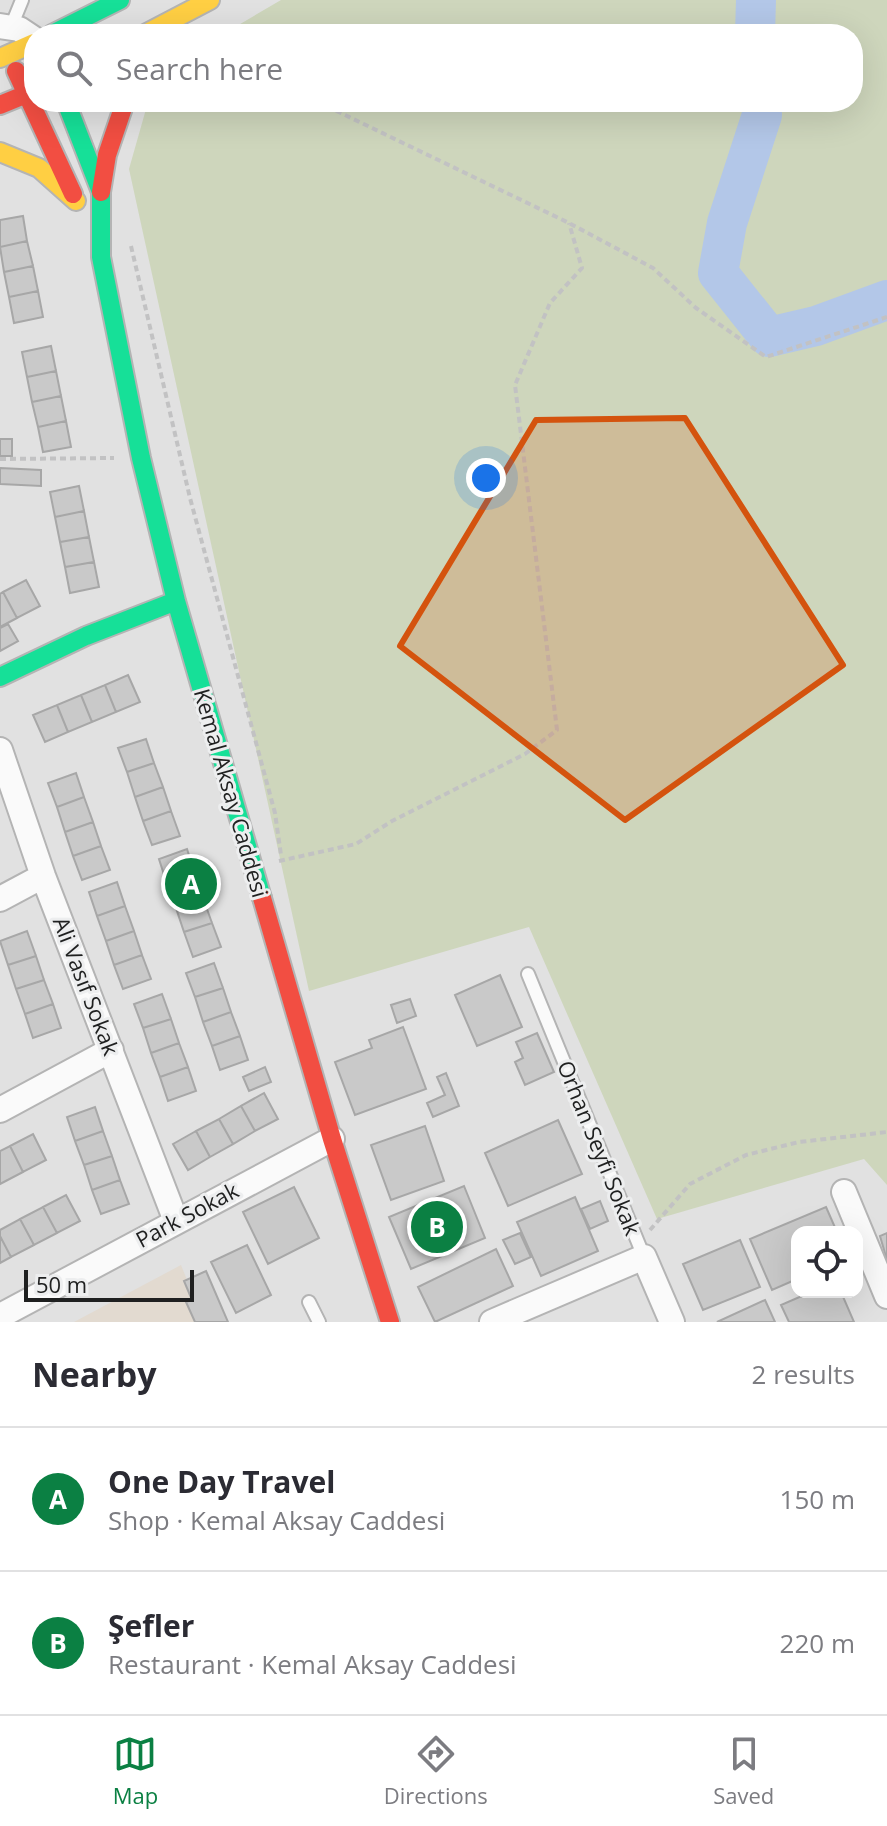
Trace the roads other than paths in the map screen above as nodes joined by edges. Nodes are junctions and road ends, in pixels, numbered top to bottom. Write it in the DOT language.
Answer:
graph roads {
  1 [pos="22,0"];
  2 [pos="120,0"];
  3 [pos="211,0"];
  4 [pos="72,24"];
  5 [pos="164,24"];
  6 [pos="183,24"];
  7 [pos="6,26"];
  8 [pos="24,36"];
  9 [pos="24,46"];
  10 [pos="4,57"];
  11 [pos="24,84"];
  12 [pos="24,95"];
  13 [pos="0,105"];
  14 [pos="38,112"];
  15 [pos="70,112"];
  16 [pos="122,112"];
  17 [pos="0,152"];
  18 [pos="101,192"];
  19 [pos="76,201"];
  20 [pos="101,257"];
  21 [pos="176,601"];
  22 [pos="0,677"];
  23 [pos="0,750"];
  24 [pos="43,876"];
  25 [pos="0,899"];
  26 [pos="528,974"];
  27 [pos="111,1050"];
  28 [pos="0,1110"];
  29 [pos="332,1139"];
  30 [pos="844,1192"];
  31 [pos="176,1221"];
  32 [pos="641,1251"];
  33 [pos="887,1296"];
  34 [pos="309,1302"];
  35 [pos="0,1316"];
  36 [pos="319,1322"];
  37 [pos="390,1322"];
  38 [pos="492,1322"];
  39 [pos="672,1322"];
  1 -- 7 [label="lane"];
  2 -- 4 [label="main road"];
  3 -- 5 [label="main road"];
  3 -- 6 [label="main road"];
  7 -- 8 [label="street"];
  9 -- 10 [label="main road"];
  10 -- 11 [label="main road, Kemal Aksay Caddesi"];
  12 -- 13 [label="main road"];
  14 -- 19 [label="main road, Kemal Aksay Caddesi"];
  15 -- 18 [label="main road, Kemal Aksay Caddesi"];
  16 -- 18 [label="main road"];
  17 -- 19 [label="main road"];
  18 -- 20 [label="main road, Kemal Aksay Caddesi"];
  19 -- 20 [label="main road, Kemal Aksay Caddesi"];
  20 -- 21 [label="main road, Kemal Aksay Caddesi"];
  21 -- 22 [label="main road"];
  21 -- 29 [label="main road, Kemal Aksay Caddesi"];
  23 -- 24 [label="street, Ali Vasıf Sokak"];
  24 -- 25 [label="street"];
  24 -- 27 [label="street, Ali Vasıf Sokak"];
  26 -- 32 [label="lane, Orhan Seyfi Sokak"];
  27 -- 28 [label="street"];
  27 -- 31 [label="street, Ali Vasıf Sokak"];
  29 -- 31 [label="street, Park Sokak"];
  29 -- 37 [label="main road, Kemal Aksay Caddesi"];
  30 -- 33 [label="street"];
  31 -- 35 [label="street, Park Sokak"];
  32 -- 38 [label="street"];
  32 -- 39 [label="street, Orhan Seyfi Sokak"];
  34 -- 36 [label="lane"];
}
